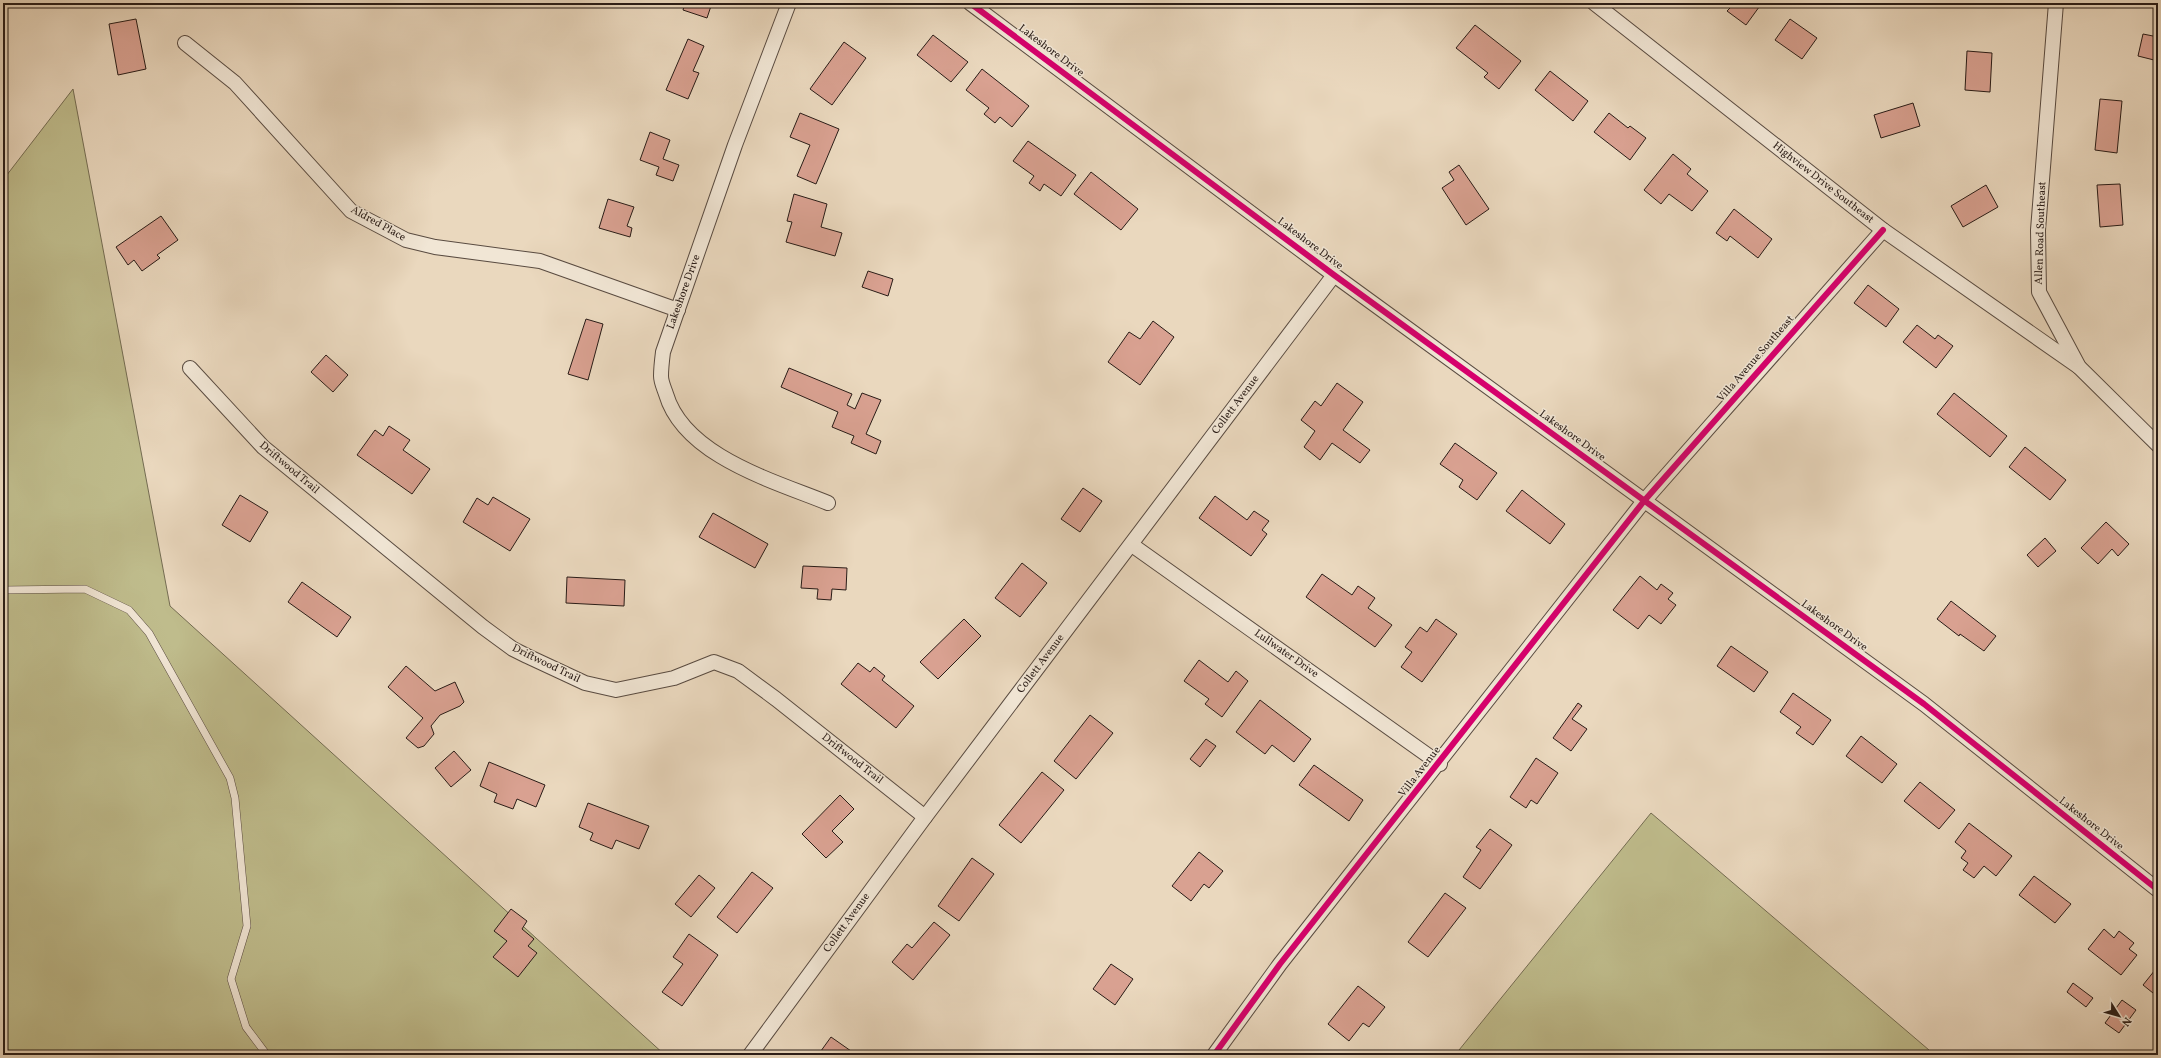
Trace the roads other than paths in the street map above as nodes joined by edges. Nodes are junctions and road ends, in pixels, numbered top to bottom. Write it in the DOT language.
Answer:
graph roads {
  1 [pos="790,3"];
  2 [pos="970,3"];
  3 [pos="1594,3"];
  4 [pos="2056,3"];
  5 [pos="185,43"];
  6 [pos="1883,230"];
  7 [pos="1334,274"];
  8 [pos="678,310"];
  9 [pos="2079,367"];
  10 [pos="190,368"];
  11 [pos="2158,445"];
  12 [pos="1644,501"];
  13 [pos="828,503"];
  14 [pos="1132,545"];
  15 [pos="3,590"];
  16 [pos="1440,764"];
  17 [pos="925,817"];
  18 [pos="2158,890"];
  19 [pos="267,1055"];
  20 [pos="750,1055"];
  21 [pos="1214,1055"];
  1 -- 8 [label="street, Lakeshore Drive"];
  2 -- 7 [label="street, Lakeshore Drive"];
  3 -- 6 [label="street, Highview Drive Southeast"];
  4 -- 9 [label="street, Allen Road Southeast"];
  5 -- 8 [label="street, Aldred Place"];
  6 -- 9 [label="street, Highview Drive Southeast"];
  6 -- 12 [label="street, Villa Avenue Southeast"];
  7 -- 12 [label="street, Lakeshore Drive"];
  7 -- 14 [label="street, Collett Avenue"];
  8 -- 13 [label="street, Lakeshore Drive"];
  9 -- 11 [label="street, Allen Road Southeast"];
  10 -- 17 [label="street, Driftwood Trail"];
  12 -- 16 [label="street, Villa Avenue"];
  12 -- 18 [label="street, Lakeshore Drive"];
  14 -- 16 [label="street, Lullwater Drive"];
  14 -- 17 [label="street, Collett Avenue"];
  15 -- 19 [label="lane"];
  16 -- 21 [label="street, Villa Avenue"];
  17 -- 20 [label="street, Collett Avenue"];
}
